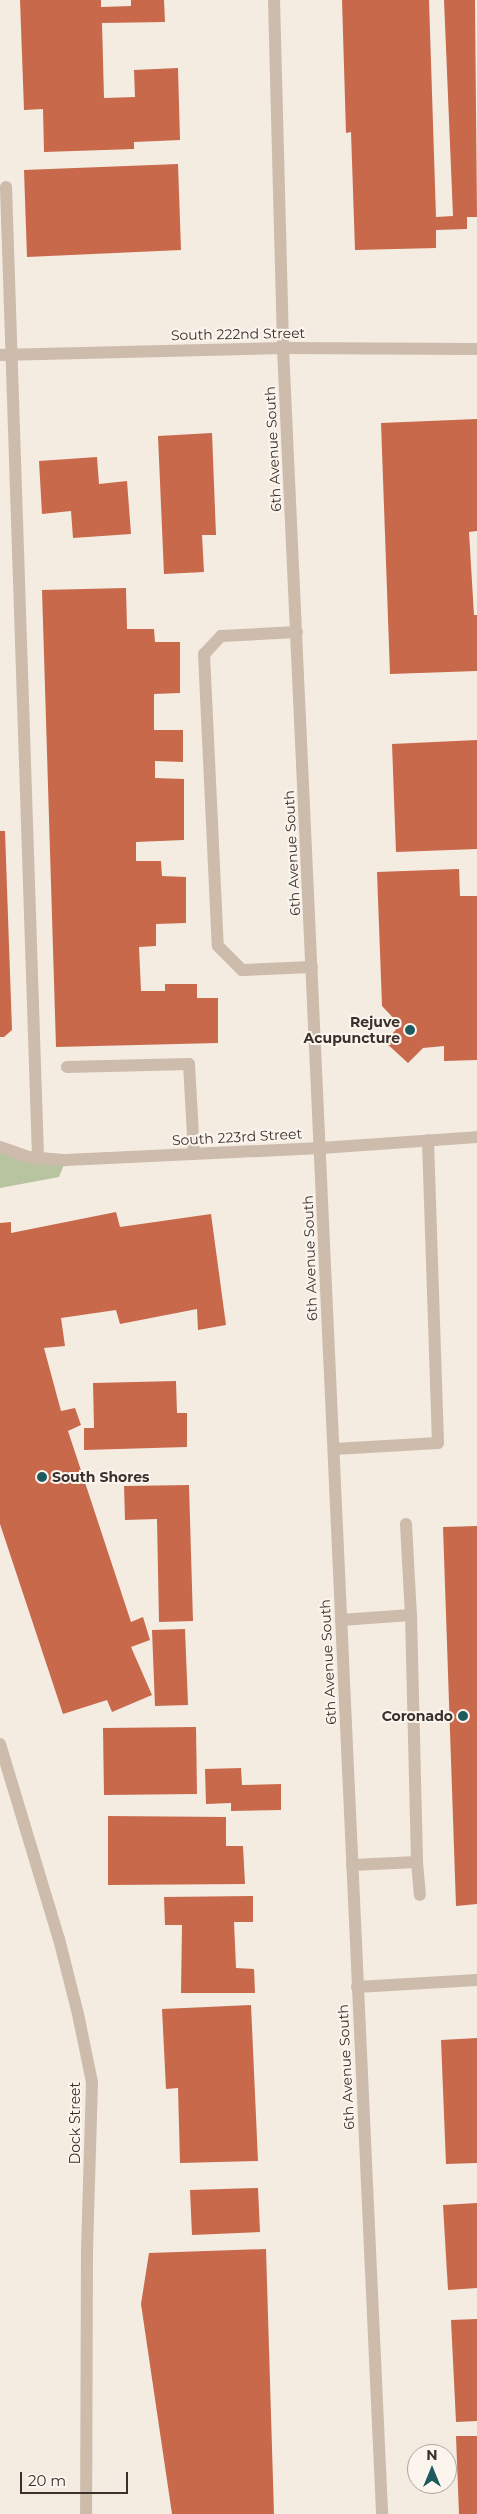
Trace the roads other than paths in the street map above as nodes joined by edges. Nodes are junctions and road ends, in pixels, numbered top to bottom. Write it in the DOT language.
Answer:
graph roads {
  1 [pos="274,0"];
  2 [pos="6,187"];
  3 [pos="283,348"];
  4 [pos="477,349"];
  5 [pos="5,355"];
  6 [pos="297,632"];
  7 [pos="312,967"];
  8 [pos="67,1067"];
  9 [pos="477,1137"];
  10 [pos="428,1140"];
  11 [pos="0,1147"];
  12 [pos="321,1148"];
  13 [pos="194,1154"];
  14 [pos="38,1159"];
  15 [pos="334,1449"];
  16 [pos="406,1524"];
  17 [pos="411,1615"];
  18 [pos="341,1620"];
  19 [pos="0,1744"];
  20 [pos="417,1862"];
  21 [pos="352,1865"];
  22 [pos="420,1895"];
  23 [pos="477,1980"];
  24 [pos="357,1987"];
  25 [pos="86,2514"];
  26 [pos="382,2514"];
  1 -- 3 [label="street, 6th Avenue South"];
  2 -- 5 [label="street"];
  3 -- 4 [label="street, South 222nd Street"];
  3 -- 5 [label="street, South 222nd Street"];
  3 -- 6 [label="street, 6th Avenue South"];
  5 -- 14 [label="street"];
  6 -- 7 [label="street, 6th Avenue South"];
  6 -- 7 [label="street"];
  7 -- 12 [label="street, 6th Avenue South"];
  8 -- 13 [label="street"];
  9 -- 10 [label="street, South 223rd Street"];
  10 -- 12 [label="street, South 223rd Street"];
  10 -- 15 [label="street"];
  11 -- 14 [label="street, South 223rd Street"];
  12 -- 13 [label="street, South 223rd Street"];
  12 -- 15 [label="street, 6th Avenue South"];
  13 -- 14 [label="street, South 223rd Street"];
  15 -- 18 [label="street, 6th Avenue South"];
  16 -- 17 [label="street"];
  17 -- 18 [label="street"];
  17 -- 20 [label="street"];
  18 -- 21 [label="street, 6th Avenue South"];
  19 -- 25 [label="street, Dock Street"];
  20 -- 21 [label="street"];
  20 -- 22 [label="street"];
  21 -- 24 [label="street, 6th Avenue South"];
  23 -- 24 [label="street"];
  24 -- 26 [label="street, 6th Avenue South"];
}
